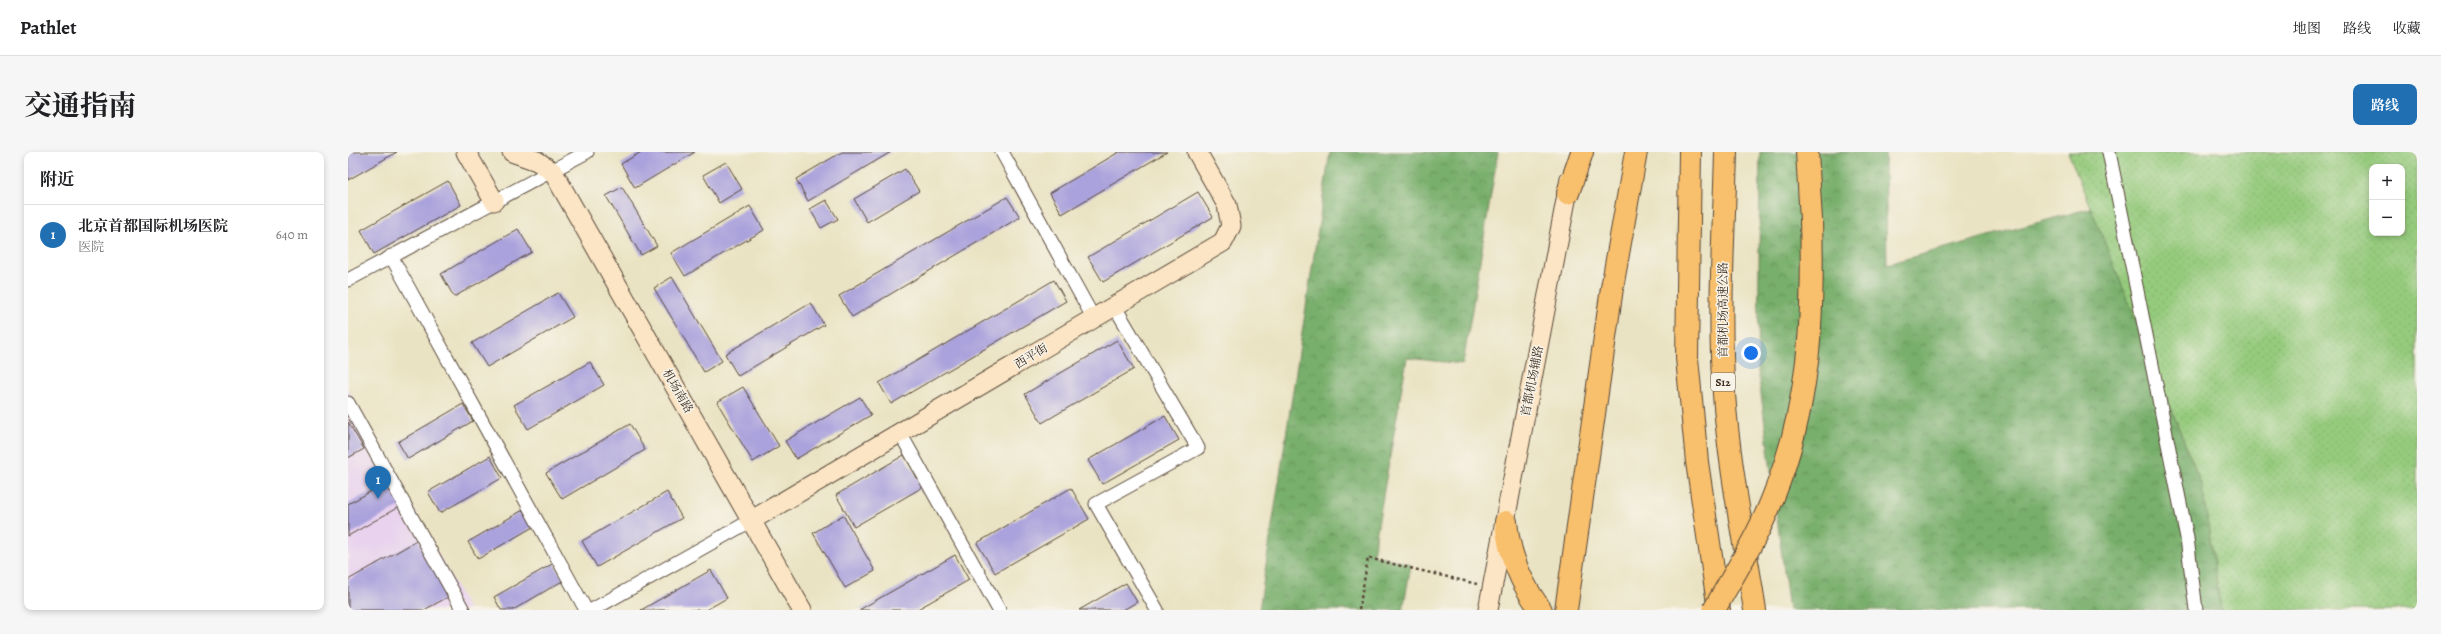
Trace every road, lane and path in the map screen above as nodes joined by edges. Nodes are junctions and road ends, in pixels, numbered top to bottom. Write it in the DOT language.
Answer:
graph roads {
  1 [pos="466,152"];
  2 [pos="512,152"];
  3 [pos="553,152"];
  4 [pos="587,152"];
  5 [pos="1002,152"];
  6 [pos="1197,152"];
  7 [pos="1575,152"];
  8 [pos="1582,152"];
  9 [pos="1636,152"];
  10 [pos="1690,152"];
  11 [pos="1726,152"];
  12 [pos="1806,152"];
  13 [pos="2109,152"];
  14 [pos="553,172"];
  15 [pos="1568,193"];
  16 [pos="494,202"];
  17 [pos="391,256"];
  18 [pos="350,275"];
  19 [pos="1114,307"];
  20 [pos="1094,319"];
  21 [pos="348,404"];
  22 [pos="900,433"];
  23 [pos="752,520"];
  24 [pos="1506,522"];
  25 [pos="1479,584"];
  26 [pos="463,610"];
  27 [pos="586,610"];
  28 [pos="592,610"];
  29 [pos="802,610"];
  30 [pos="999,610"];
  31 [pos="1157,610"];
  32 [pos="1359,610"];
  33 [pos="1488,610"];
  34 [pos="1541,610"];
  35 [pos="1566,610"];
  36 [pos="1714,610"];
  37 [pos="1719,610"];
  38 [pos="1755,610"];
  39 [pos="2196,610"];
  1 -- 16 [label="street"];
  2 -- 14 [label="street, 机场南路"];
  3 -- 14 [label="street, 机场南路"];
  4 -- 14 [label="street"];
  5 -- 20 [label="street"];
  6 -- 19 [label="street, 西平街"];
  7 -- 15 [label="street, 首都机场辅路"];
  8 -- 15 [label="highway"];
  9 -- 35 [label="highway"];
  10 -- 37 [label="highway"];
  11 -- 38 [label="highway, 首都机场高速公路 / S12"];
  12 -- 36 [label="highway, bridge"];
  13 -- 39 [label="street"];
  14 -- 16 [label="street"];
  14 -- 23 [label="street, 机场南路"];
  15 -- 24 [label="street, 首都机场辅路"];
  16 -- 17 [label="street"];
  17 -- 18 [label="street"];
  17 -- 27 [label="street"];
  19 -- 20 [label="street, 西平街"];
  19 -- 31 [label="street"];
  20 -- 22 [label="street, 西平街"];
  21 -- 26 [label="street"];
  22 -- 23 [label="street, 西平街"];
  22 -- 30 [label="street"];
  23 -- 28 [label="street"];
  23 -- 29 [label="street, 机场南路"];
  24 -- 33 [label="street, 首都机场辅路"];
  24 -- 34 [label="highway"];
  25 -- 32 [label="path"];
}
